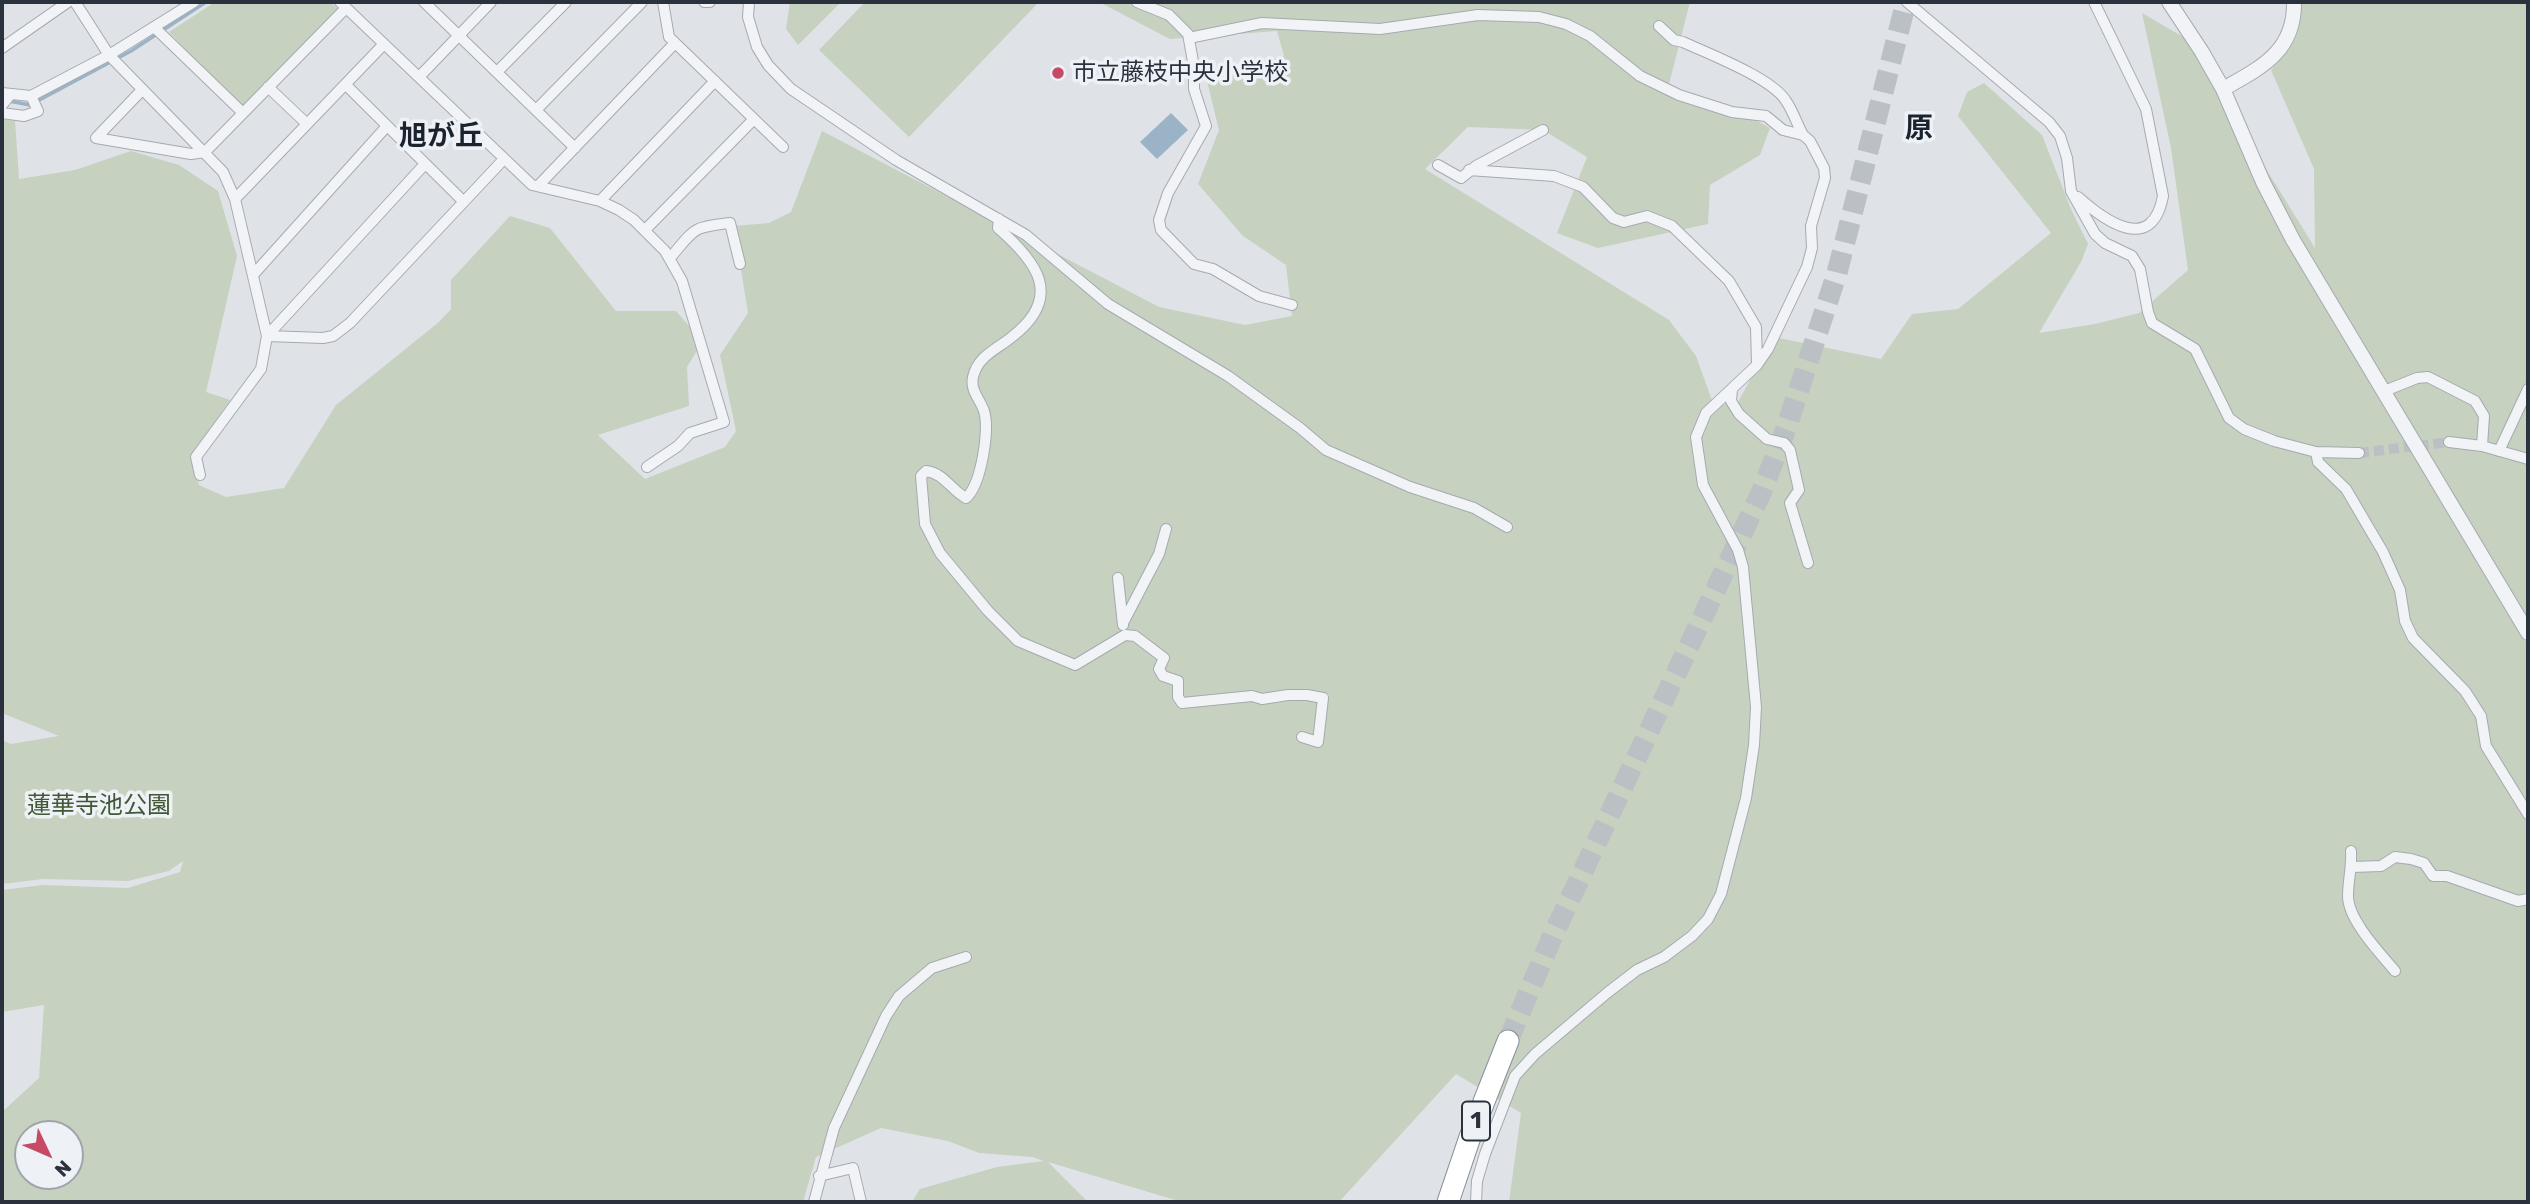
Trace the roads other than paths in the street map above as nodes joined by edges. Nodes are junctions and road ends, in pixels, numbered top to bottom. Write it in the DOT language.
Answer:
graph roads {
  1 [pos="68,2"];
  2 [pos="75,2"];
  3 [pos="194,2"];
  4 [pos="424,2"];
  5 [pos="491,2"];
  6 [pos="566,2"];
  7 [pos="642,2"];
  8 [pos="663,2"];
  9 [pos="704,2"];
  10 [pos="710,2"];
  11 [pos="749,2"];
  12 [pos="1137,2"];
  13 [pos="1907,2"];
  14 [pos="2094,2"];
  15 [pos="2168,2"];
  16 [pos="2294,2"];
  17 [pos="343,5"];
  18 [pos="1659,26"];
  19 [pos="155,28"];
  20 [pos="459,35"];
  21 [pos="1189,37"];
  22 [pos="675,43"];
  23 [pos="384,44"];
  24 [pos="2,48"];
  25 [pos="109,55"];
  26 [pos="497,72"];
  27 [pos="419,77"];
  28 [pos="715,81"];
  29 [pos="346,85"];
  30 [pos="268,87"];
  31 [pos="142,89"];
  32 [pos="2222,89"];
  33 [pos="6,93"];
  34 [pos="31,96"];
  35 [pos="2,105"];
  36 [pos="537,110"];
  37 [pos="2,113"];
  38 [pos="243,113"];
  39 [pos="754,120"];
  40 [pos="307,124"];
  41 [pos="387,126"];
  42 [pos="1543,130"];
  43 [pos="1803,135"];
  44 [pos="783,147"];
  45 [pos="575,148"];
  46 [pos="205,152"];
  47 [pos="504,159"];
  48 [pos="425,164"];
  49 [pos="1438,165"];
  50 [pos="1469,170"];
  51 [pos="538,186"];
  52 [pos="2071,191"];
  53 [pos="235,199"];
  54 [pos="463,201"];
  55 [pos="600,201"];
  56 [pos="999,219"];
  57 [pos="645,230"];
  58 [pos="670,258"];
  59 [pos="740,264"];
  60 [pos="253,275"];
  61 [pos="1292,305"];
  62 [pos="267,336"];
  63 [pos="1757,365"];
  64 [pos="1732,389"];
  65 [pos="2528,389"];
  66 [pos="2382,392"];
  67 [pos="2449,442"];
  68 [pos="2482,446"];
  69 [pos="2499,451"];
  70 [pos="2316,452"];
  71 [pos="2359,453"];
  72 [pos="2528,459"];
  73 [pos="647,467"];
  74 [pos="200,475"];
  75 [pos="1507,527"];
  76 [pos="1166,529"];
  77 [pos="1808,564"];
  78 [pos="1118,578"];
  79 [pos="1124,629"];
  80 [pos="2528,633"];
  81 [pos="1302,737"];
  82 [pos="2528,814"];
  83 [pos="2351,852"];
  84 [pos="2352,867"];
  85 [pos="2528,900"];
  86 [pos="966,957"];
  87 [pos="2395,971"];
  88 [pos="1508,1041"];
  89 [pos="819,1176"];
  90 [pos="814,1202"];
  91 [pos="861,1202"];
  92 [pos="1448,1202"];
  93 [pos="1476,1202"];
  1 -- 24 [label="street"];
  2 -- 25 [label="street"];
  3 -- 19 [label="street"];
  4 -- 20 [label="street"];
  5 -- 20 [label="street"];
  6 -- 26 [label="street"];
  7 -- 36 [label="street"];
  8 -- 22 [label="street"];
  9 -- 10 [label="street"];
  11 -- 56 [label="street"];
  12 -- 21 [label="street"];
  13 -- 52 [label="street"];
  14 -- 52 [label="street"];
  15 -- 32 [label="street"];
  16 -- 32 [label="street"];
  17 -- 23 [label="street"];
  17 -- 30 [label="street"];
  18 -- 43 [label="street"];
  19 -- 25 [label="street"];
  19 -- 38 [label="street"];
  20 -- 26 [label="street"];
  20 -- 27 [label="street"];
  21 -- 43 [label="street"];
  21 -- 61 [label="street"];
  22 -- 28 [label="street"];
  22 -- 45 [label="street"];
  23 -- 27 [label="street"];
  23 -- 29 [label="street"];
  25 -- 31 [label="street"];
  25 -- 34 [label="street"];
  26 -- 36 [label="street"];
  27 -- 47 [label="street"];
  28 -- 39 [label="street"];
  28 -- 55 [label="street"];
  29 -- 40 [label="street"];
  29 -- 41 [label="street"];
  30 -- 38 [label="street"];
  30 -- 40 [label="street"];
  31 -- 46 [label="street"];
  31 -- 46 [label="street"];
  32 -- 66 [label="street"];
  33 -- 34 [label="street"];
  33 -- 35 [label="street"];
  34 -- 37 [label="street"];
  36 -- 45 [label="street"];
  38 -- 46 [label="street"];
  39 -- 44 [label="street"];
  39 -- 57 [label="street"];
  40 -- 53 [label="street"];
  41 -- 48 [label="street"];
  41 -- 60 [label="street"];
  42 -- 50 [label="street"];
  43 -- 63 [label="street"];
  45 -- 51 [label="street"];
  46 -- 53 [label="street"];
  47 -- 51 [label="street"];
  47 -- 54 [label="street"];
  48 -- 54 [label="street"];
  48 -- 62 [label="street"];
  49 -- 50 [label="street"];
  50 -- 63 [label="street"];
  51 -- 55 [label="street"];
  52 -- 70 [label="street"];
  53 -- 60 [label="street"];
  54 -- 62 [label="street"];
  55 -- 57 [label="street"];
  56 -- 75 [label="street"];
  56 -- 79 [label="street"];
  57 -- 58 [label="street"];
  58 -- 59 [label="street"];
  58 -- 73 [label="street"];
  60 -- 62 [label="street"];
  62 -- 74 [label="street"];
  63 -- 64 [label="street"];
  64 -- 77 [label="street"];
  64 -- 93 [label="street"];
  65 -- 69 [label="street"];
  66 -- 68 [label="street"];
  66 -- 80 [label="street"];
  67 -- 68 [label="street"];
  68 -- 69 [label="street"];
  69 -- 72 [label="street"];
  70 -- 71 [label="street"];
  70 -- 82 [label="street"];
  76 -- 79 [label="street"];
  78 -- 79 [label="street"];
  79 -- 81 [label="street"];
  83 -- 84 [label="street"];
  84 -- 85 [label="street"];
  84 -- 87 [label="street"];
  86 -- 89 [label="street"];
  88 -- 92 [label="highway, 1"];
  89 -- 90 [label="street"];
  89 -- 91 [label="street"];
}
